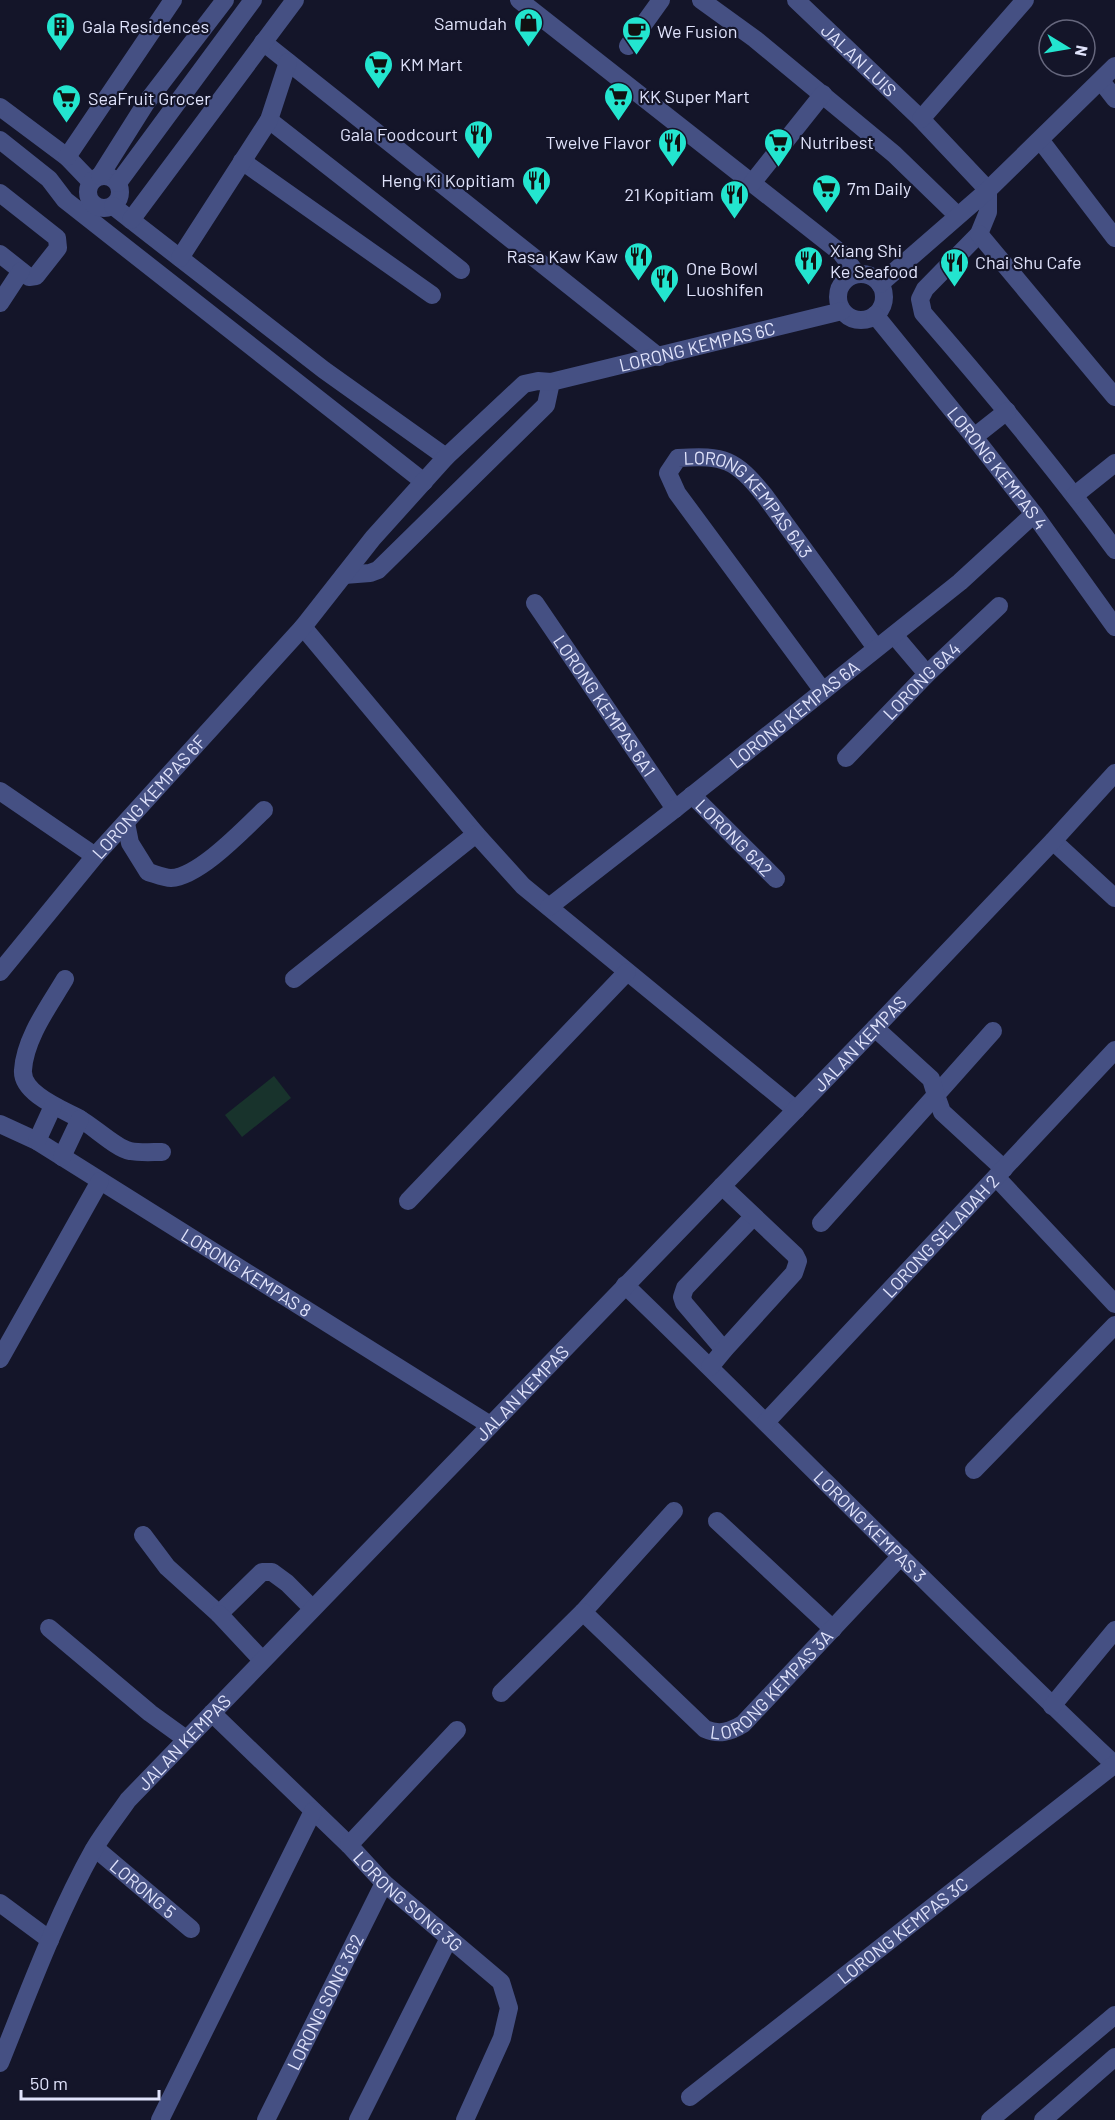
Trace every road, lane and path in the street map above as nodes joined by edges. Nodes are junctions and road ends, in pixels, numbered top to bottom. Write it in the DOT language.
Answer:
graph roads {
  1 [pos="173,0"];
  2 [pos="225,0"];
  3 [pos="253,0"];
  4 [pos="296,0"];
  5 [pos="519,0"];
  6 [pos="661,0"];
  7 [pos="701,0"];
  8 [pos="796,0"];
  9 [pos="1025,0"];
  10 [pos="263,42"];
  11 [pos="628,46"];
  12 [pos="288,62"];
  13 [pos="1115,66"];
  14 [pos="1101,81"];
  15 [pos="823,94"];
  16 [pos="1115,99"];
  17 [pos="0,106"];
  18 [pos="921,119"];
  19 [pos="269,120"];
  20 [pos="0,140"];
  21 [pos="1041,141"];
  22 [pos="67,157"];
  23 [pos="242,161"];
  24 [pos="48,179"];
  25 [pos="95,179"];
  26 [pos="118,183"];
  27 [pos="752,183"];
  28 [pos="988,190"];
  29 [pos="0,193"];
  30 [pos="102,205"];
  31 [pos="957,215"];
  32 [pos="131,220"];
  33 [pos="979,234"];
  34 [pos="1115,238"];
  35 [pos="127,249"];
  36 [pos="0,254"];
  37 [pos="180,258"];
  38 [pos="460,270"];
  39 [pos="21,271"];
  40 [pos="857,274"];
  41 [pos="880,284"];
  42 [pos="432,295"];
  43 [pos="0,303"];
  44 [pos="842,311"];
  45 [pos="875,315"];
  46 [pos="659,357"];
  47 [pos="551,382"];
  48 [pos="1115,397"];
  49 [pos="1007,411"];
  50 [pos="974,436"];
  51 [pos="446,457"];
  52 [pos="1115,463"];
  53 [pos="424,482"];
  54 [pos="1075,495"];
  55 [pos="1034,514"];
  56 [pos="1115,550"];
  57 [pos="344,574"];
  58 [pos="535,603"];
  59 [pos="999,606"];
  60 [pos="303,627"];
  61 [pos="1115,627"];
  62 [pos="894,635"];
  63 [pos="876,648"];
  64 [pos="927,674"];
  65 [pos="823,691"];
  66 [pos="846,758"];
  67 [pos="1115,773"];
  68 [pos="0,791"];
  69 [pos="692,795"];
  70 [pos="675,809"];
  71 [pos="264,810"];
  72 [pos="126,823"];
  73 [pos="476,834"];
  74 [pos="1053,841"];
  75 [pos="95,856"];
  76 [pos="776,879"];
  77 [pos="1115,898"];
  78 [pos="549,907"];
  79 [pos="0,972"];
  80 [pos="627,972"];
  81 [pos="64,979"];
  82 [pos="294,979"];
  83 [pos="875,1028"];
  84 [pos="993,1031"];
  85 [pos="1115,1050"];
  86 [pos="936,1095"];
  87 [pos="53,1106"];
  88 [pos="795,1110"];
  89 [pos="80,1119"];
  90 [pos="0,1124"];
  91 [pos="37,1141"];
  92 [pos="162,1152"];
  93 [pos="62,1157"];
  94 [pos="1000,1173"];
  95 [pos="100,1180"];
  96 [pos="722,1186"];
  97 [pos="408,1201"];
  98 [pos="753,1216"];
  99 [pos="821,1223"];
  100 [pos="625,1286"];
  101 [pos="1115,1304"];
  102 [pos="1115,1325"];
  103 [pos="724,1350"];
  104 [pos="0,1359"];
  105 [pos="711,1368"];
  106 [pos="766,1422"];
  107 [pos="490,1425"];
  108 [pos="974,1470"];
  109 [pos="674,1511"];
  110 [pos="717,1521"];
  111 [pos="143,1535"];
  112 [pos="901,1556"];
  113 [pos="312,1608"];
  114 [pos="583,1612"];
  115 [pos="219,1614"];
  116 [pos="49,1629"];
  117 [pos="833,1629"];
  118 [pos="1115,1630"];
  119 [pos="262,1660"];
  120 [pos="501,1693"];
  121 [pos="1052,1706"];
  122 [pos="212,1713"];
  123 [pos="457,1730"];
  124 [pos="186,1739"];
  125 [pos="1115,1764"];
  126 [pos="313,1811"];
  127 [pos="348,1845"];
  128 [pos="95,1848"];
  129 [pos="384,1883"];
  130 [pos="0,1904"];
  131 [pos="191,1929"];
  132 [pos="449,1938"];
  133 [pos="50,1940"];
  134 [pos="1115,2014"];
  135 [pos="1115,2057"];
  136 [pos="0,2063"];
  137 [pos="690,2097"];
  138 [pos="160,2120"];
  139 [pos="266,2120"];
  140 [pos="358,2120"];
  141 [pos="465,2120"];
  142 [pos="990,2120"];
  143 [pos="1043,2120"];
  1 -- 22 [label="street"];
  2 -- 25 [label="street"];
  3 -- 26 [label="street"];
  4 -- 10 [label="street"];
  5 -- 27 [label="street"];
  6 -- 11 [label="street"];
  7 -- 15 [label="street"];
  8 -- 18 [label="street, JALAN LUIS"];
  9 -- 18 [label="street"];
  10 -- 12 [label="street"];
  10 -- 32 [label="street"];
  12 -- 19 [label="street"];
  12 -- 46 [label="street"];
  13 -- 14 [label="street"];
  14 -- 16 [label="street"];
  14 -- 21 [label="street"];
  15 -- 27 [label="street"];
  15 -- 31 [label="street"];
  17 -- 22 [label="street"];
  18 -- 28 [label="street, JALAN LUIS"];
  19 -- 23 [label="street"];
  19 -- 38 [label="street"];
  20 -- 24 [label="street"];
  21 -- 28 [label="street"];
  21 -- 34 [label="street"];
  22 -- 25 [label="street"];
  23 -- 37 [label="street"];
  23 -- 42 [label="street"];
  24 -- 30 [label="street"];
  24 -- 35 [label="street"];
  25 -- 26 [label="street"];
  25 -- 30 [label="street"];
  26 -- 30 [label="street"];
  27 -- 40 [label="street"];
  28 -- 31 [label="street"];
  28 -- 33 [label="street"];
  29 -- 39 [label="street"];
  30 -- 32 [label="street"];
  30 -- 35 [label="street"];
  31 -- 41 [label="street"];
  32 -- 37 [label="street"];
  33 -- 48 [label="street"];
  33 -- 49 [label="street"];
  35 -- 53 [label="street"];
  36 -- 39 [label="street"];
  37 -- 51 [label="street"];
  39 -- 43 [label="street"];
  40 -- 41 [label="street"];
  40 -- 44 [label="street"];
  41 -- 45 [label="street"];
  44 -- 45 [label="street"];
  44 -- 46 [label="street, LORONG KEMPAS 6C"];
  45 -- 50 [label="street, LORONG KEMPAS 4"];
  46 -- 47 [label="street, LORONG KEMPAS 6C"];
  47 -- 51 [label="street, LORONG KEMPAS 6C"];
  47 -- 57 [label="street"];
  49 -- 50 [label="street"];
  49 -- 54 [label="street"];
  50 -- 55 [label="street, LORONG KEMPAS 4"];
  51 -- 53 [label="street, LORONG KEMPAS 6C"];
  52 -- 54 [label="street"];
  53 -- 57 [label="street, LORONG KEMPAS 6C"];
  54 -- 56 [label="street"];
  55 -- 61 [label="street, LORONG KEMPAS 4"];
  55 -- 62 [label="street, LORONG KEMPAS 6A"];
  57 -- 60 [label="street, LORONG KEMPAS 6C"];
  58 -- 70 [label="street, LORONG KEMPAS 6A1"];
  59 -- 64 [label="street, LORONG 6A4"];
  60 -- 72 [label="street, LORONG KEMPAS 6F"];
  60 -- 73 [label="street"];
  62 -- 63 [label="street, LORONG KEMPAS 6A"];
  62 -- 64 [label="street"];
  63 -- 65 [label="street, LORONG KEMPAS 6A"];
  63 -- 65 [label="street, LORONG KEMPAS 6A3"];
  64 -- 66 [label="street, LORONG 6A4"];
  65 -- 69 [label="street, LORONG KEMPAS 6A"];
  67 -- 74 [label="street, JALAN KEMPAS"];
  68 -- 75 [label="street"];
  69 -- 70 [label="street, LORONG KEMPAS 6A"];
  69 -- 76 [label="street, LORONG 6A2"];
  70 -- 78 [label="street, LORONG KEMPAS 6A"];
  71 -- 72 [label="street"];
  72 -- 75 [label="street, LORONG KEMPAS 6F"];
  73 -- 78 [label="street"];
  73 -- 82 [label="street"];
  74 -- 77 [label="street"];
  74 -- 83 [label="street, JALAN KEMPAS"];
  75 -- 79 [label="street, LORONG KEMPAS 6F"];
  78 -- 80 [label="street"];
  80 -- 88 [label="street"];
  80 -- 97 [label="street"];
  81 -- 87 [label="street"];
  83 -- 86 [label="street"];
  83 -- 88 [label="street, JALAN KEMPAS"];
  84 -- 86 [label="street"];
  85 -- 94 [label="street, LORONG SELADAH 2"];
  86 -- 94 [label="street"];
  86 -- 99 [label="street"];
  87 -- 89 [label="street"];
  87 -- 91 [label="street"];
  88 -- 96 [label="street, JALAN KEMPAS"];
  89 -- 92 [label="street"];
  89 -- 93 [label="street"];
  90 -- 91 [label="street, LORONG KEMPAS 8"];
  91 -- 93 [label="street, LORONG KEMPAS 8"];
  93 -- 95 [label="street, LORONG KEMPAS 8"];
  94 -- 101 [label="street"];
  94 -- 106 [label="street, LORONG SELADAH 2"];
  95 -- 104 [label="street"];
  95 -- 107 [label="street, LORONG KEMPAS 8"];
  96 -- 98 [label="street"];
  96 -- 100 [label="street, JALAN KEMPAS"];
  98 -- 103 [label="street"];
  98 -- 103 [label="street"];
  100 -- 105 [label="street, LORONG KEMPAS 3"];
  100 -- 107 [label="street, JALAN KEMPAS"];
  102 -- 108 [label="street"];
  103 -- 105 [label="street"];
  105 -- 106 [label="street, LORONG KEMPAS 3"];
  106 -- 112 [label="street, LORONG KEMPAS 3"];
  107 -- 113 [label="street, JALAN KEMPAS"];
  109 -- 114 [label="street"];
  110 -- 117 [label="street"];
  111 -- 115 [label="street"];
  112 -- 117 [label="street, LORONG KEMPAS 3A"];
  112 -- 121 [label="street, LORONG KEMPAS 3"];
  113 -- 115 [label="street"];
  113 -- 119 [label="street, JALAN KEMPAS"];
  114 -- 117 [label="street, LORONG KEMPAS 3A"];
  114 -- 120 [label="street"];
  115 -- 119 [label="street"];
  116 -- 124 [label="street"];
  118 -- 121 [label="street"];
  119 -- 122 [label="street, JALAN KEMPAS"];
  121 -- 125 [label="street, LORONG KEMPAS 3"];
  122 -- 124 [label="street, JALAN KEMPAS"];
  122 -- 126 [label="street, LORONG SONG 3G"];
  123 -- 127 [label="street"];
  124 -- 128 [label="street, JALAN KEMPAS"];
  125 -- 137 [label="street, LORONG KEMPAS 3C"];
  126 -- 127 [label="street, LORONG SONG 3G"];
  126 -- 138 [label="street"];
  127 -- 129 [label="street, LORONG SONG 3G"];
  128 -- 131 [label="street, LORONG 5"];
  128 -- 133 [label="street, JALAN KEMPAS"];
  129 -- 132 [label="street, LORONG SONG 3G"];
  129 -- 139 [label="street, LORONG SONG 3G2"];
  130 -- 133 [label="street"];
  132 -- 140 [label="street"];
  132 -- 141 [label="street, LORONG SONG 3G"];
  133 -- 136 [label="street, JALAN KEMPAS"];
  134 -- 142 [label="street"];
  135 -- 143 [label="street"];
}
